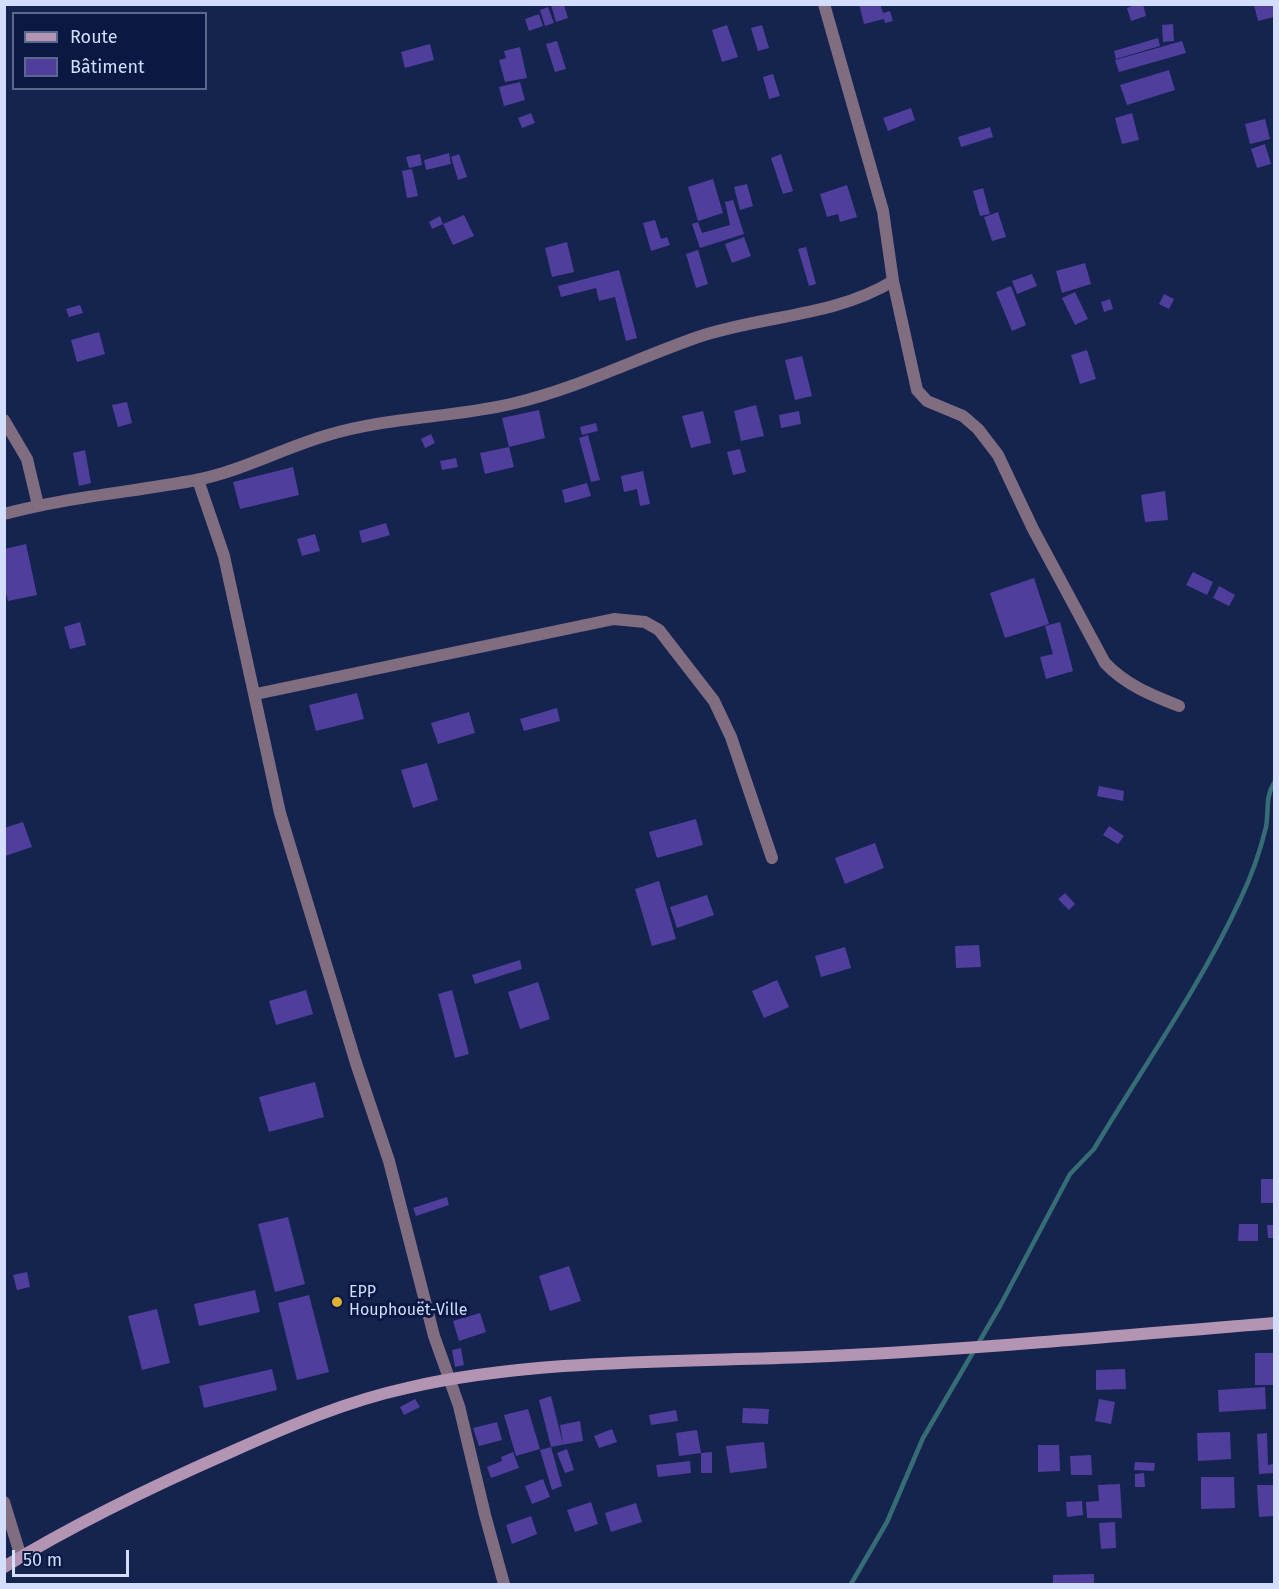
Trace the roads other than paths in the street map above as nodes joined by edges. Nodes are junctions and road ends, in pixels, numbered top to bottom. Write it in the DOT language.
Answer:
graph roads {
  1 [pos="824,4"];
  2 [pos="893,281"];
  3 [pos="4,420"];
  4 [pos="198,480"];
  5 [pos="38,505"];
  6 [pos="4,514"];
  7 [pos="256,694"];
  8 [pos="1179,706"];
  9 [pos="772,858"];
  10 [pos="1275,1323"];
  11 [pos="448,1379"];
  12 [pos="4,1502"];
  13 [pos="21,1557"];
  14 [pos="4,1567"];
  15 [pos="504,1584"];
  1 -- 2 [label="street"];
  2 -- 4 [label="street"];
  2 -- 8 [label="street"];
  3 -- 5 [label="street"];
  4 -- 5 [label="street"];
  4 -- 7 [label="street"];
  5 -- 6 [label="street"];
  7 -- 9 [label="street"];
  7 -- 11 [label="street"];
  10 -- 11 [label="street"];
  11 -- 13 [label="street"];
  11 -- 15 [label="street"];
  12 -- 13 [label="street"];
  13 -- 14 [label="street"];
}
